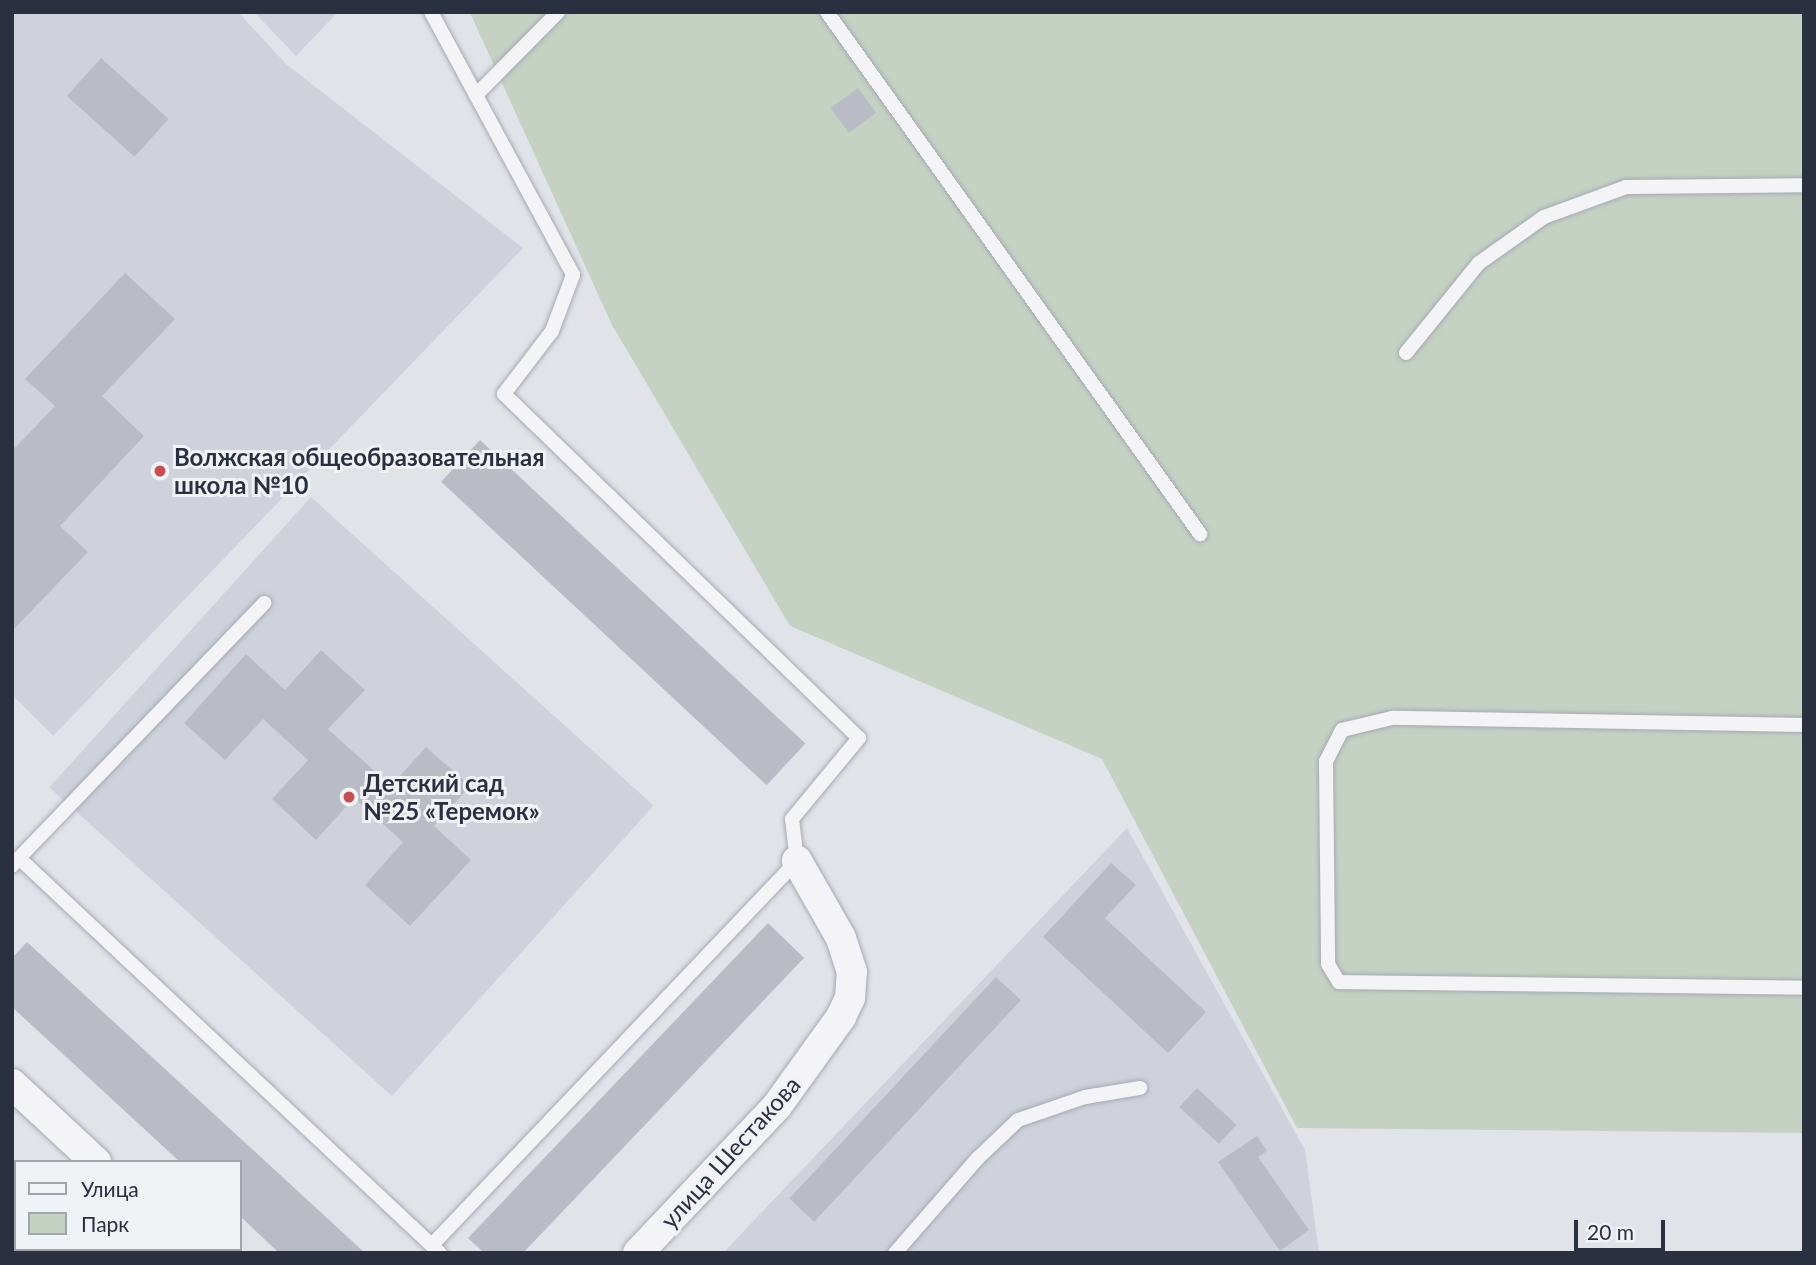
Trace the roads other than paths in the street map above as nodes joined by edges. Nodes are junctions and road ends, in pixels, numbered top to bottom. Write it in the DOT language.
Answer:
graph roads {
  1 [pos="431,12"];
  2 [pos="558,12"];
  3 [pos="827,12"];
  4 [pos="476,95"];
  5 [pos="1804,185"];
  6 [pos="1406,353"];
  7 [pos="1200,534"];
  8 [pos="264,603"];
  9 [pos="1804,725"];
  10 [pos="797,860"];
  11 [pos="16,862"];
  12 [pos="1804,988"];
  13 [pos="12,1084"];
  14 [pos="1140,1088"];
  15 [pos="94,1160"];
  16 [pos="436,1249"];
  17 [pos="638,1253"];
  18 [pos="895,1253"];
  1 -- 4 [label="lane"];
  2 -- 4 [label="lane"];
  3 -- 7 [label="lane"];
  4 -- 10 [label="lane"];
  5 -- 6 [label="lane"];
  8 -- 11 [label="lane"];
  9 -- 12 [label="lane"];
  10 -- 16 [label="lane"];
  10 -- 17 [label="street, улица Шестакова"];
  11 -- 16 [label="lane"];
  13 -- 15 [label="street"];
  14 -- 18 [label="lane"];
}
